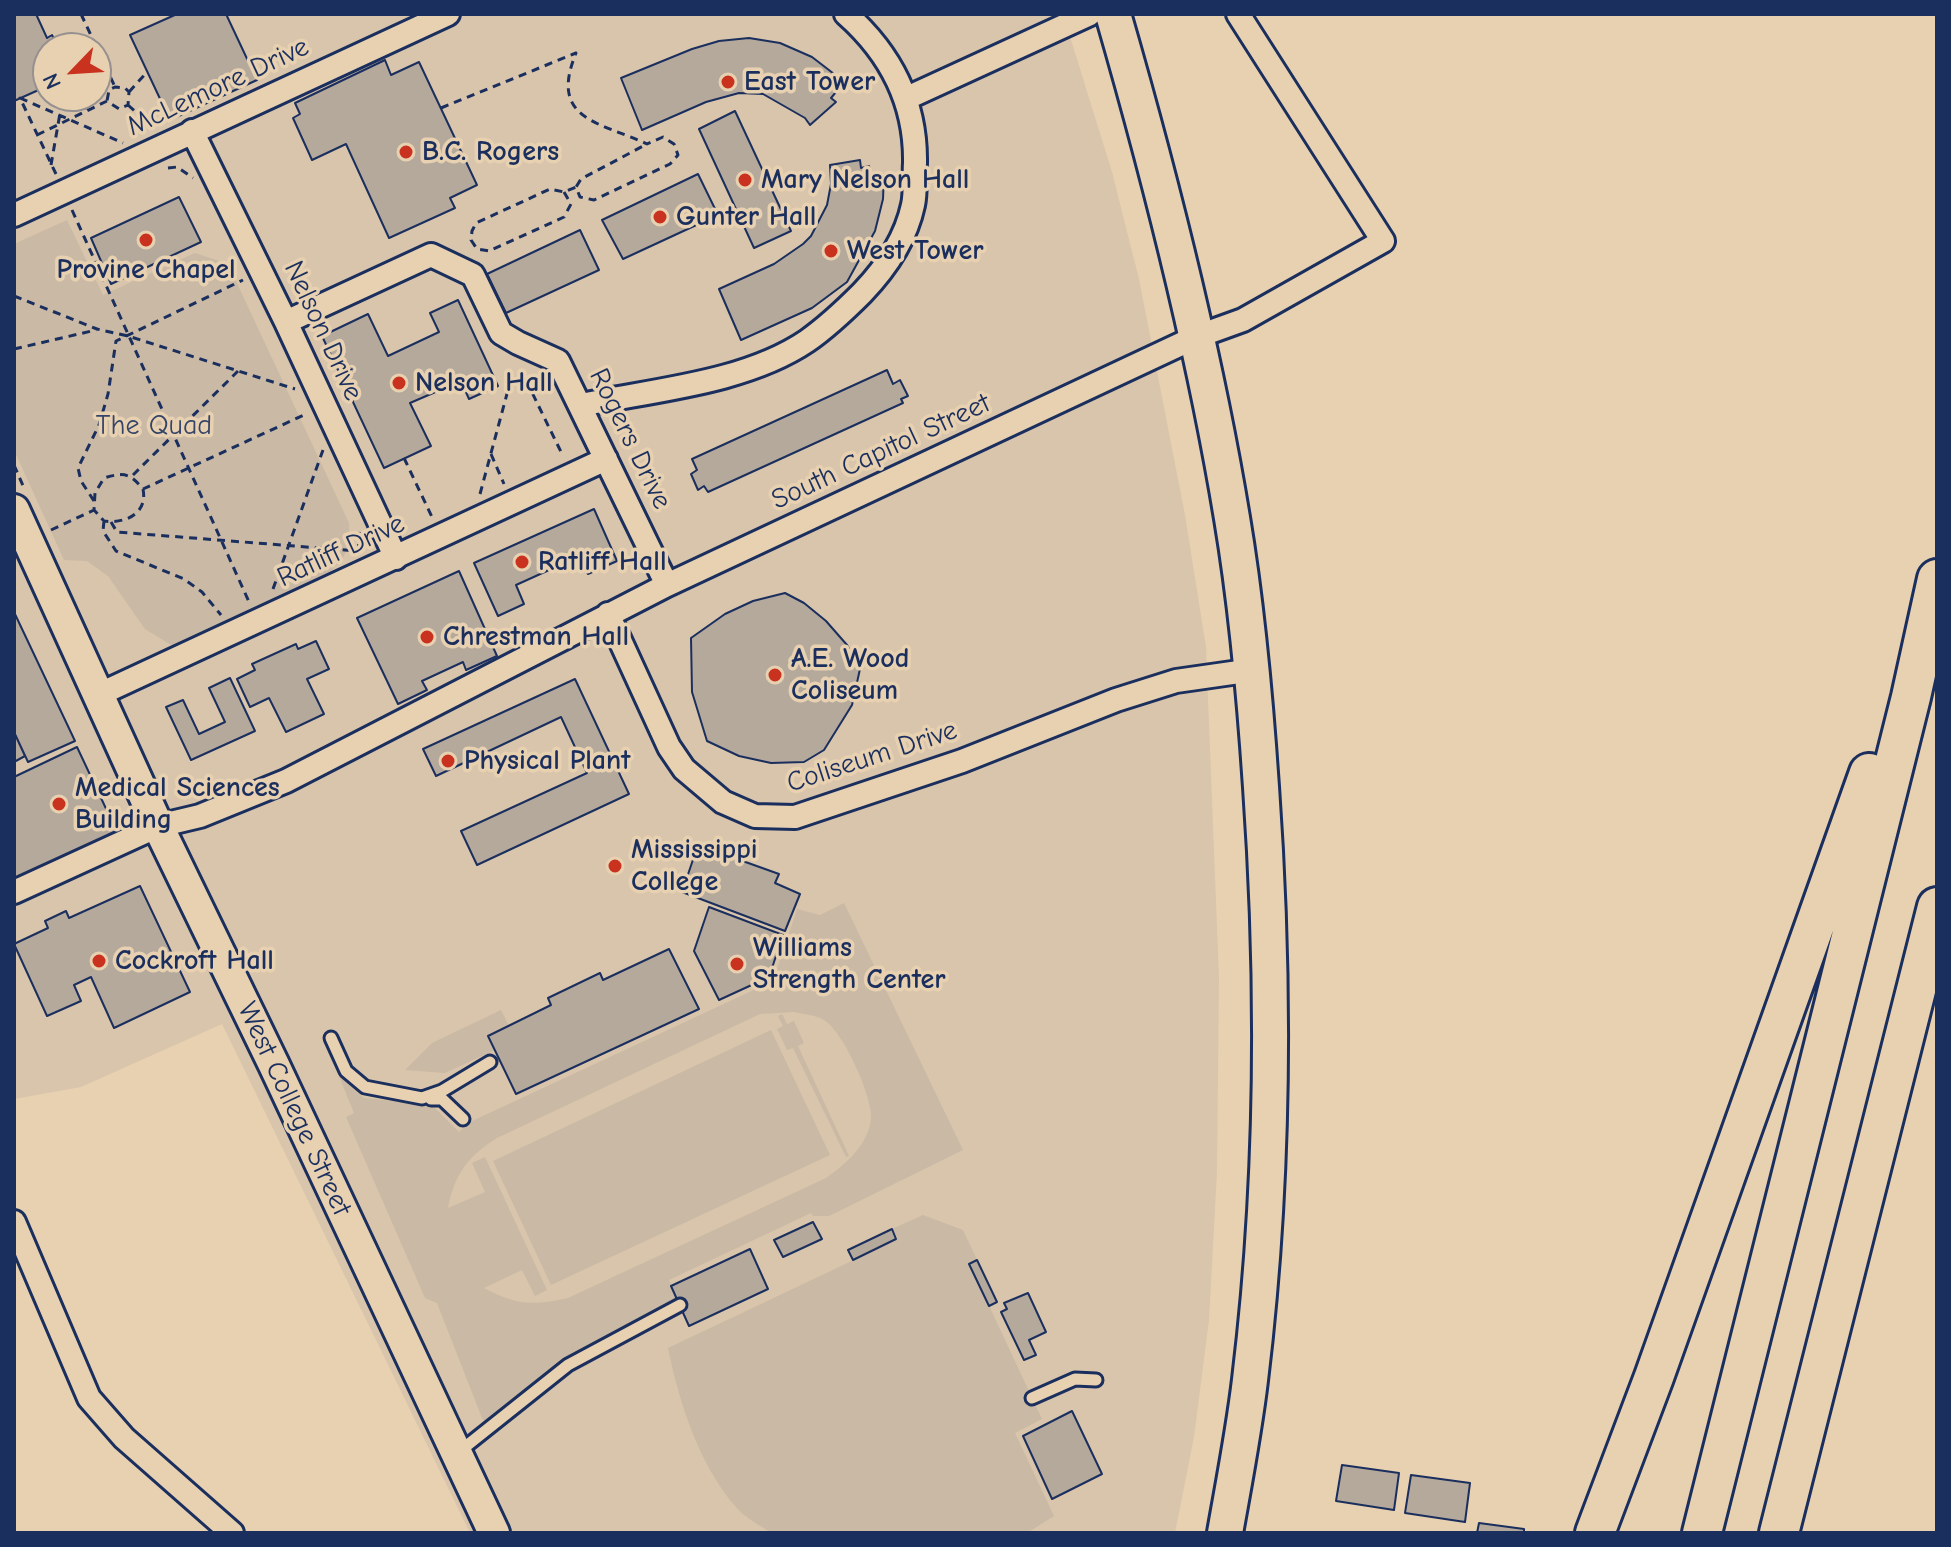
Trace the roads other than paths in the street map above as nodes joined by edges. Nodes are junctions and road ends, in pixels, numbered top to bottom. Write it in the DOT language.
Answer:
graph roads {
  1 [pos="448,14"];
  2 [pos="846,14"];
  3 [pos="1090,14"];
  4 [pos="1113,14"];
  5 [pos="1238,14"];
  6 [pos="907,98"];
  7 [pos="192,131"];
  8 [pos="14,215"];
  9 [pos="286,322"];
  10 [pos="1196,337"];
  11 [pos="581,405"];
  12 [pos="606,459"];
  13 [pos="20,501"];
  14 [pos="29,540"];
  15 [pos="396,558"];
  16 [pos="1937,579"];
  17 [pos="667,585"];
  18 [pos="608,614"];
  19 [pos="1253,670"];
  20 [pos="100,694"];
  21 [pos="1911,697"];
  22 [pos="158,826"];
  23 [pos="14,892"];
  24 [pos="1937,907"];
  25 [pos="331,1038"];
  26 [pos="490,1062"];
  27 [pos="422,1098"];
  28 [pos="463,1119"];
  29 [pos="14,1222"];
  30 [pos="680,1305"];
  31 [pos="1096,1380"];
  32 [pos="1032,1398"];
  33 [pos="456,1454"];
  34 [pos="232,1533"];
  35 [pos="494,1533"];
  36 [pos="1225,1533"];
  37 [pos="1595,1533"];
  38 [pos="1702,1533"];
  39 [pos="1779,1533"];
  1 -- 7 [label="street, McLemore Drive"];
  2 -- 6 [label="street"];
  3 -- 6 [label="street"];
  4 -- 10 [label="main road"];
  5 -- 10 [label="street, South Capitol Street"];
  6 -- 11 [label="street"];
  7 -- 8 [label="street, McLemore Drive"];
  7 -- 9 [label="street, Nelson Drive"];
  9 -- 11 [label="street, Rogers Drive"];
  9 -- 15 [label="street, Nelson Drive"];
  10 -- 17 [label="street, South Capitol Street"];
  10 -- 19 [label="main road"];
  11 -- 12 [label="street, Rogers Drive"];
  12 -- 15 [label="street, Ratliff Drive"];
  12 -- 17 [label="street, Rogers Drive"];
  13 -- 14 [label="street, West College Street"];
  14 -- 20 [label="street, West College Street"];
  15 -- 20 [label="street, Ratliff Drive"];
  16 -- 21 [label="highway"];
  17 -- 18 [label="street, South Capitol Street"];
  18 -- 19 [label="street, Coliseum Drive"];
  18 -- 22 [label="street, South Capitol Street"];
  19 -- 36 [label="main road"];
  20 -- 22 [label="street, West College Street"];
  21 -- 37 [label="highway"];
  21 -- 38 [label="highway"];
  22 -- 23 [label="street, South Capitol Street"];
  22 -- 33 [label="street, West College Street"];
  24 -- 39 [label="highway"];
  25 -- 27 [label="lane"];
  26 -- 27 [label="lane"];
  27 -- 28 [label="lane"];
  29 -- 34 [label="street"];
  30 -- 33 [label="lane"];
  31 -- 32 [label="lane"];
  33 -- 35 [label="street, West College Street"];
}
